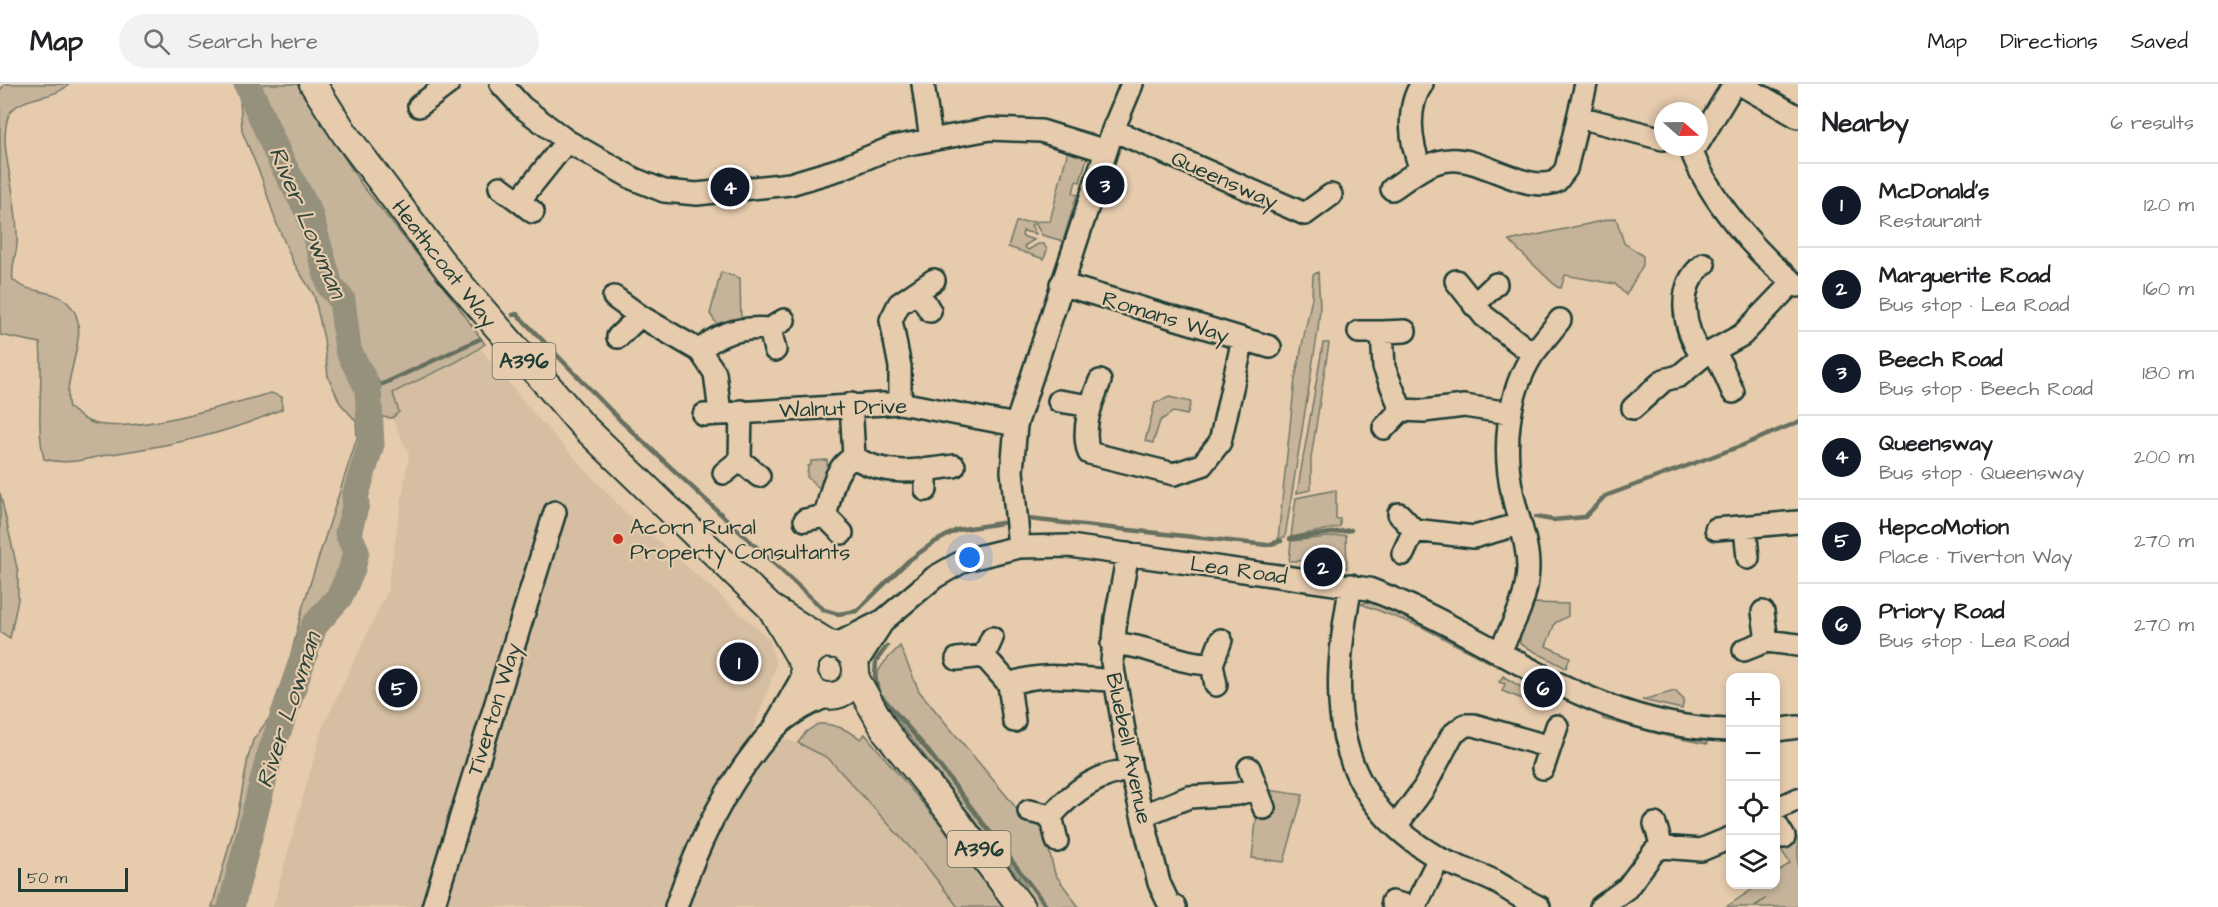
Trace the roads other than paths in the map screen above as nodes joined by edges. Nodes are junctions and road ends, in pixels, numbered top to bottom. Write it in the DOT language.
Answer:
graph roads {
  1 [pos="313,84"];
  2 [pos="448,84"];
  3 [pos="501,84"];
  4 [pos="923,84"];
  5 [pos="1132,84"];
  6 [pos="1422,84"];
  7 [pos="1586,84"];
  8 [pos="1734,84"];
  9 [pos="1740,84"];
  10 [pos="419,106"];
  11 [pos="1579,117"];
  12 [pos="1798,117"];
  13 [pos="1708,122"];
  14 [pos="1113,130"];
  15 [pos="1654,137"];
  16 [pos="931,140"];
  17 [pos="567,141"];
  18 [pos="1106,151"];
  19 [pos="1694,156"];
  20 [pos="1421,169"];
  21 [pos="500,187"];
  22 [pos="1392,189"];
  23 [pos="1331,195"];
  24 [pos="1704,264"];
  25 [pos="1456,281"];
  26 [pos="1061,284"];
  27 [pos="1496,284"];
  28 [pos="1796,284"];
  29 [pos="614,297"];
  30 [pos="1474,305"];
  31 [pos="930,311"];
  32 [pos="639,316"];
  33 [pos="1560,320"];
  34 [pos="1405,331"];
  35 [pos="1359,332"];
  36 [pos="1382,332"];
  37 [pos="618,337"];
  38 [pos="1243,339"];
  39 [pos="1270,347"];
  40 [pos="775,350"];
  41 [pos="700,351"];
  42 [pos="1533,354"];
  43 [pos="1709,354"];
  44 [pos="1100,381"];
  45 [pos="1733,392"];
  46 [pos="1059,401"];
  47 [pos="900,403"];
  48 [pos="851,404"];
  49 [pos="1091,406"];
  50 [pos="1633,408"];
  51 [pos="1401,410"];
  52 [pos="722,413"];
  53 [pos="1510,413"];
  54 [pos="1016,425"];
  55 [pos="1384,428"];
  56 [pos="854,457"];
  57 [pos="954,466"];
  58 [pos="759,476"];
  59 [pos="555,512"];
  60 [pos="1399,514"];
  61 [pos="1798,522"];
  62 [pos="1521,524"];
  63 [pos="1745,528"];
  64 [pos="1716,529"];
  65 [pos="1414,530"];
  66 [pos="842,534"];
  67 [pos="1018,547"];
  68 [pos="1128,554"];
  69 [pos="1403,554"];
  70 [pos="1748,558"];
  71 [pos="1351,585"];
  72 [pos="770,607"];
  73 [pos="1763,612"];
  74 [pos="884,620"];
  75 [pos="1221,640"];
  76 [pos="1767,641"];
  77 [pos="1112,644"];
  78 [pos="833,645"];
  79 [pos="1798,645"];
  80 [pos="1744,650"];
  81 [pos="1499,653"];
  82 [pos="957,659"];
  83 [pos="1212,664"];
  84 [pos="805,670"];
  85 [pos="855,671"];
  86 [pos="1115,680"];
  87 [pos="1009,684"];
  88 [pos="1216,685"];
  89 [pos="831,696"];
  90 [pos="1014,721"];
  91 [pos="1557,726"];
  92 [pos="1798,727"];
  93 [pos="1780,729"];
  94 [pos="773,730"];
  95 [pos="1726,730"];
  96 [pos="886,732"];
  97 [pos="1550,747"];
  98 [pos="1543,768"];
  99 [pos="1131,770"];
  100 [pos="1798,799"];
  101 [pos="1780,806"];
  102 [pos="1264,808"];
  103 [pos="1029,811"];
  104 [pos="1144,815"];
  105 [pos="1051,816"];
  106 [pos="1655,824"];
  107 [pos="1396,826"];
  108 [pos="1726,840"];
  109 [pos="1057,841"];
  110 [pos="1662,847"];
  111 [pos="1439,858"];
  112 [pos="1406,905"];
  113 [pos="1169,906"];
  114 [pos="434,907"];
  115 [pos="675,907"];
  116 [pos="1021,907"];
  117 [pos="1539,907"];
  118 [pos="1601,907"];
  1 -- 72 [label="main road, Heathcoat Way / A396"];
  2 -- 10 [label="street"];
  3 -- 17 [label="street"];
  4 -- 16 [label="street"];
  5 -- 14 [label="street"];
  6 -- 20 [label="street"];
  7 -- 11 [label="street"];
  8 -- 13 [label="street"];
  9 -- 12 [label="street"];
  11 -- 15 [label="street"];
  11 -- 20 [label="street"];
  14 -- 18 [label="street"];
  14 -- 23 [label="street, Queensway"];
  16 -- 17 [label="street"];
  16 -- 18 [label="street"];
  17 -- 21 [label="street"];
  18 -- 26 [label="street"];
  19 -- 28 [label="street"];
  20 -- 22 [label="street"];
  24 -- 43 [label="street"];
  25 -- 30 [label="street"];
  26 -- 38 [label="street, Romans Way"];
  26 -- 54 [label="street"];
  27 -- 30 [label="street"];
  28 -- 43 [label="street"];
  29 -- 32 [label="street"];
  30 -- 42 [label="street"];
  31 -- 47 [label="street"];
  32 -- 37 [label="street"];
  32 -- 41 [label="street"];
  33 -- 42 [label="street"];
  34 -- 36 [label="street"];
  35 -- 36 [label="street"];
  36 -- 51 [label="street"];
  38 -- 39 [label="street, Romans Way"];
  38 -- 49 [label="street"];
  40 -- 41 [label="street"];
  41 -- 52 [label="street"];
  42 -- 53 [label="street"];
  43 -- 45 [label="street"];
  43 -- 50 [label="street"];
  44 -- 49 [label="street"];
  46 -- 49 [label="street"];
  47 -- 48 [label="street, Walnut Drive"];
  47 -- 54 [label="street, Walnut Drive"];
  48 -- 52 [label="street, Walnut Drive"];
  48 -- 56 [label="street"];
  51 -- 53 [label="street"];
  51 -- 55 [label="street"];
  52 -- 58 [label="street"];
  53 -- 62 [label="street"];
  54 -- 67 [label="street"];
  56 -- 57 [label="street"];
  56 -- 66 [label="street"];
  59 -- 114 [label="street, Tiverton Way"];
  60 -- 65 [label="street"];
  61 -- 63 [label="street"];
  62 -- 65 [label="street"];
  62 -- 81 [label="street"];
  63 -- 64 [label="street"];
  63 -- 70 [label="street"];
  65 -- 69 [label="street"];
  67 -- 68 [label="street, Lea Road"];
  67 -- 74 [label="street, Lea Road"];
  68 -- 71 [label="street, Lea Road"];
  68 -- 77 [label="street, Bluebell Avenue"];
  71 -- 81 [label="street, Lea Road"];
  71 -- 107 [label="street"];
  72 -- 78 [label="main road, Heathcoat Way / A396"];
  72 -- 84 [label="main road, Heathcoat Way / A396"];
  73 -- 76 [label="street"];
  74 -- 78 [label="street, Lea Road"];
  74 -- 85 [label="street, Lea Road"];
  75 -- 83 [label="street"];
  76 -- 79 [label="street"];
  76 -- 80 [label="street"];
  77 -- 83 [label="street"];
  77 -- 86 [label="street, Bluebell Avenue"];
  78 -- 84 [label="main road"];
  78 -- 85 [label="main road"];
  81 -- 95 [label="street, Lea Road"];
  82 -- 87 [label="street"];
  83 -- 88 [label="street"];
  84 -- 89 [label="main road"];
  84 -- 94 [label="street"];
  85 -- 89 [label="main road"];
  85 -- 96 [label="main road, A396"];
  86 -- 87 [label="street"];
  86 -- 99 [label="street, Bluebell Avenue"];
  87 -- 90 [label="street"];
  89 -- 94 [label="street"];
  89 -- 96 [label="main road, A396"];
  91 -- 97 [label="street"];
  92 -- 93 [label="street"];
  94 -- 115 [label="street"];
  96 -- 116 [label="main road, A396"];
  97 -- 98 [label="street"];
  97 -- 107 [label="street"];
  99 -- 104 [label="street, Bluebell Avenue"];
  99 -- 105 [label="street"];
  100 -- 101 [label="street"];
  102 -- 104 [label="street"];
  103 -- 105 [label="street"];
  104 -- 113 [label="street, Bluebell Avenue"];
  105 -- 109 [label="street"];
  106 -- 110 [label="street"];
  107 -- 111 [label="street"];
  108 -- 110 [label="street"];
  110 -- 118 [label="street"];
  111 -- 112 [label="street"];
  111 -- 117 [label="street"];
}
